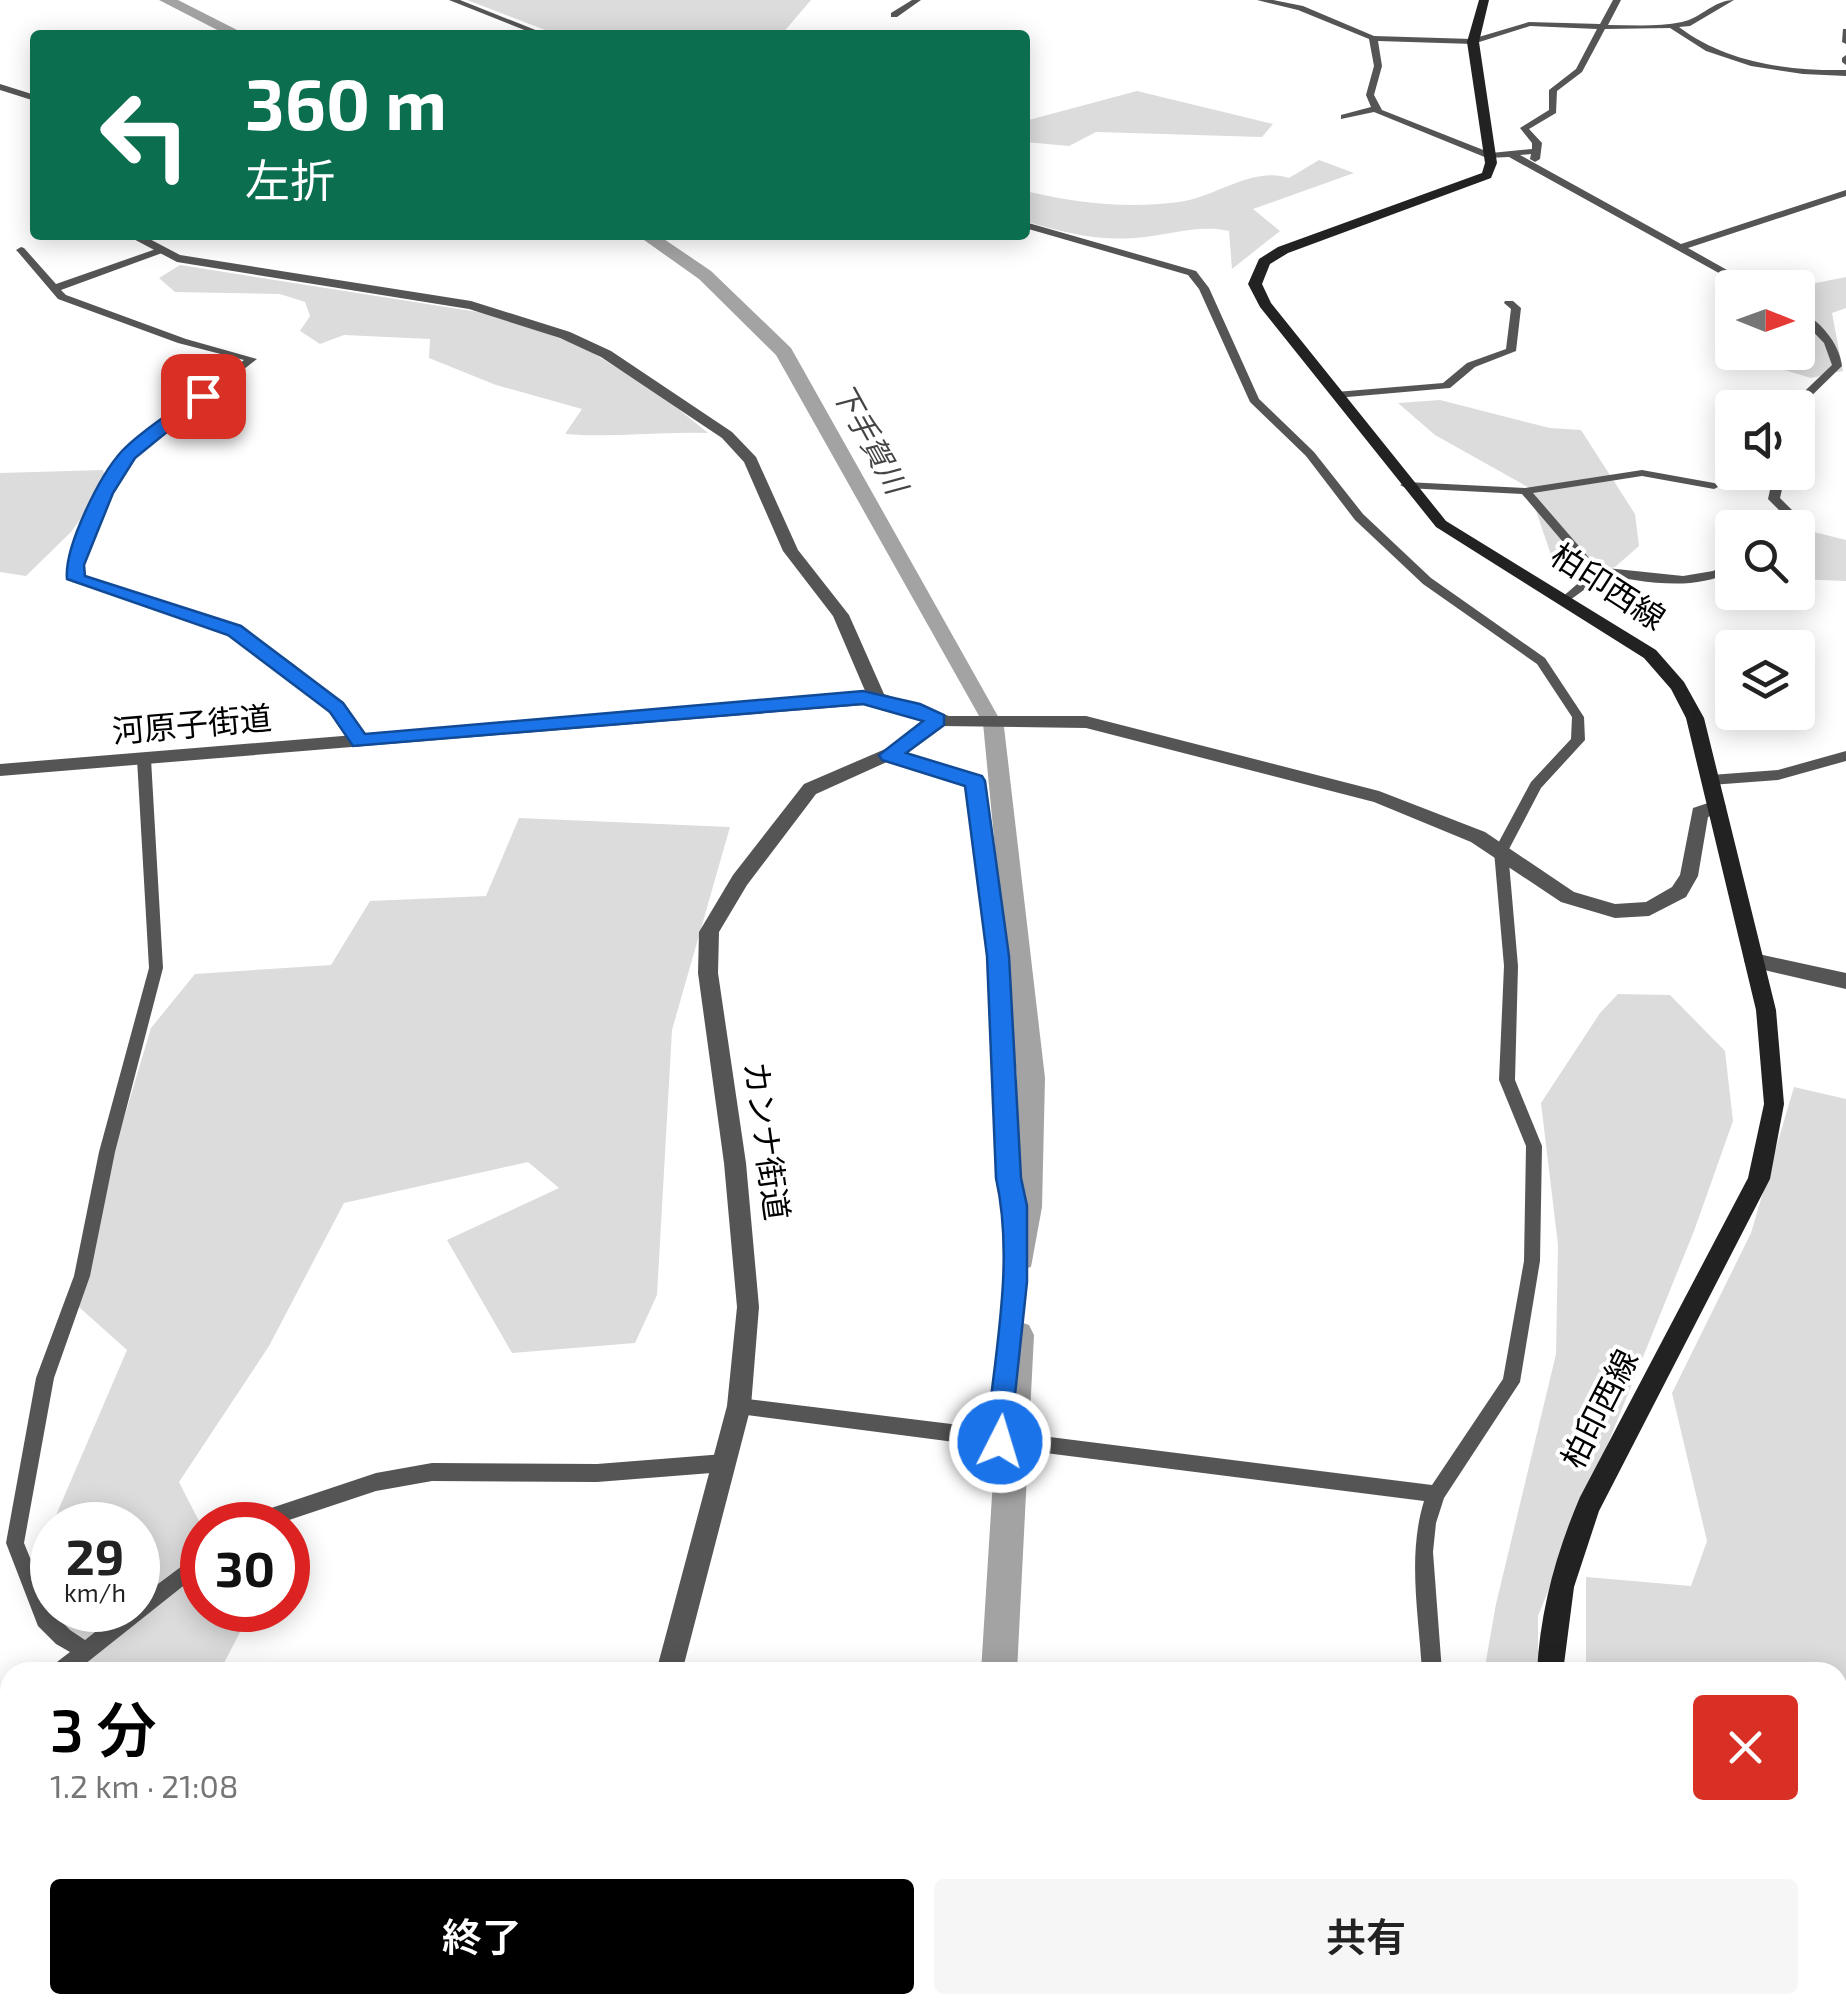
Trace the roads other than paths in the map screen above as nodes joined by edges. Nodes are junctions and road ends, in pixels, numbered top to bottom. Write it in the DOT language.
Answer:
graph roads {
  1 [pos="453,0"];
  2 [pos="917,0"];
  3 [pos="1261,0"];
  4 [pos="1484,0"];
  5 [pos="1617,0"];
  6 [pos="1730,0"];
  7 [pos="1302,4"];
  8 [pos="894,15"];
  9 [pos="1672,26"];
  10 [pos="1602,27"];
  11 [pos="531,30"];
  12 [pos="1846,32"];
  13 [pos="1373,38"];
  14 [pos="1473,42"];
  15 [pos="1846,42"];
  16 [pos="1846,74"];
  17 [pos="0,87"];
  18 [pos="30,96"];
  19 [pos="1376,110"];
  20 [pos="1344,117"];
  21 [pos="1535,151"];
  22 [pos="1512,155"];
  23 [pos="1490,156"];
  24 [pos="1535,168"];
  25 [pos="1846,193"];
  26 [pos="1030,226"];
  27 [pos="140,240"];
  28 [pos="1680,247"];
  29 [pos="21,250"];
  30 [pos="159,251"];
  31 [pos="1722,270"];
  32 [pos="53,289"];
  33 [pos="1509,303"];
  34 [pos="1815,329"];
  35 [pos="1811,390"];
  36 [pos="1336,396"];
  37 [pos="1406,486"];
  38 [pos="1714,486"];
  39 [pos="1776,490"];
  40 [pos="1525,491"];
  41 [pos="1786,510"];
  42 [pos="1593,570"];
  43 [pos="1715,575"];
  44 [pos="1566,598"];
  45 [pos="877,698"];
  46 [pos="938,720"];
  47 [pos="360,741"];
  48 [pos="889,755"];
  49 [pos="1846,756"];
  50 [pos="144,760"];
  51 [pos="0,770"];
  52 [pos="1711,780"];
  53 [pos="1716,806"];
  54 [pos="1501,851"];
  55 [pos="1754,961"];
  56 [pos="1846,980"];
  57 [pos="738,1406"];
  58 [pos="1000,1442"];
  59 [pos="724,1463"];
  60 [pos="1436,1494"];
  61 [pos="310,1504"];
  62 [pos="180,1577"];
  63 [pos="86,1651"];
  64 [pos="72,1662"];
  65 [pos="672,1662"];
  66 [pos="1431,1662"];
  67 [pos="1551,1662"];
  1 -- 11 [label="street"];
  2 -- 8 [label="street"];
  3 -- 7 [label="street"];
  4 -- 14 [label="main road"];
  5 -- 10 [label="street"];
  6 -- 9 [label="street"];
  7 -- 13 [label="street"];
  9 -- 10 [label="street"];
  9 -- 16 [label="street"];
  10 -- 14 [label="street"];
  10 -- 21 [label="street"];
  12 -- 15 [label="street"];
  13 -- 14 [label="street"];
  13 -- 19 [label="street"];
  14 -- 23 [label="main road"];
  17 -- 18 [label="street"];
  19 -- 20 [label="street"];
  19 -- 23 [label="street"];
  21 -- 22 [label="street"];
  21 -- 24 [label="street"];
  22 -- 23 [label="street"];
  22 -- 24 [label="street"];
  23 -- 36 [label="main road, 柏印西線"];
  24 -- 28 [label="street"];
  25 -- 28 [label="street"];
  26 -- 54 [label="street"];
  27 -- 30 [label="street"];
  28 -- 31 [label="street"];
  29 -- 32 [label="street"];
  30 -- 32 [label="street"];
  30 -- 45 [label="street"];
  32 -- 47 [label="street"];
  33 -- 36 [label="street"];
  34 -- 35 [label="street"];
  36 -- 37 [label="main road, 柏印西線"];
  37 -- 40 [label="street"];
  37 -- 44 [label="main road, 柏印西線"];
  38 -- 40 [label="street"];
  39 -- 41 [label="street"];
  40 -- 42 [label="street"];
  42 -- 43 [label="street"];
  42 -- 44 [label="street"];
  44 -- 52 [label="main road, 柏印西線"];
  45 -- 46 [label="street, 河原子街道"];
  45 -- 47 [label="street, 河原子街道"];
  46 -- 48 [label="street, カンナ街道"];
  46 -- 54 [label="street, 河原子街道"];
  47 -- 50 [label="street, 河原子街道"];
  48 -- 57 [label="street, カンナ街道"];
  48 -- 58 [label="street"];
  49 -- 52 [label="street"];
  50 -- 51 [label="street, 河原子街道"];
  50 -- 63 [label="street"];
  52 -- 53 [label="main road, 柏印西線"];
  53 -- 54 [label="street, 河原子街道"];
  53 -- 55 [label="main road, 柏印西線"];
  54 -- 60 [label="street"];
  55 -- 56 [label="street"];
  55 -- 67 [label="main road, 柏印西線"];
  57 -- 58 [label="street"];
  57 -- 59 [label="street, カンナ街道"];
  58 -- 60 [label="street"];
  59 -- 61 [label="street"];
  59 -- 65 [label="street, カンナ街道"];
  60 -- 66 [label="street"];
  62 -- 63 [label="street"];
  63 -- 64 [label="street"];
}
